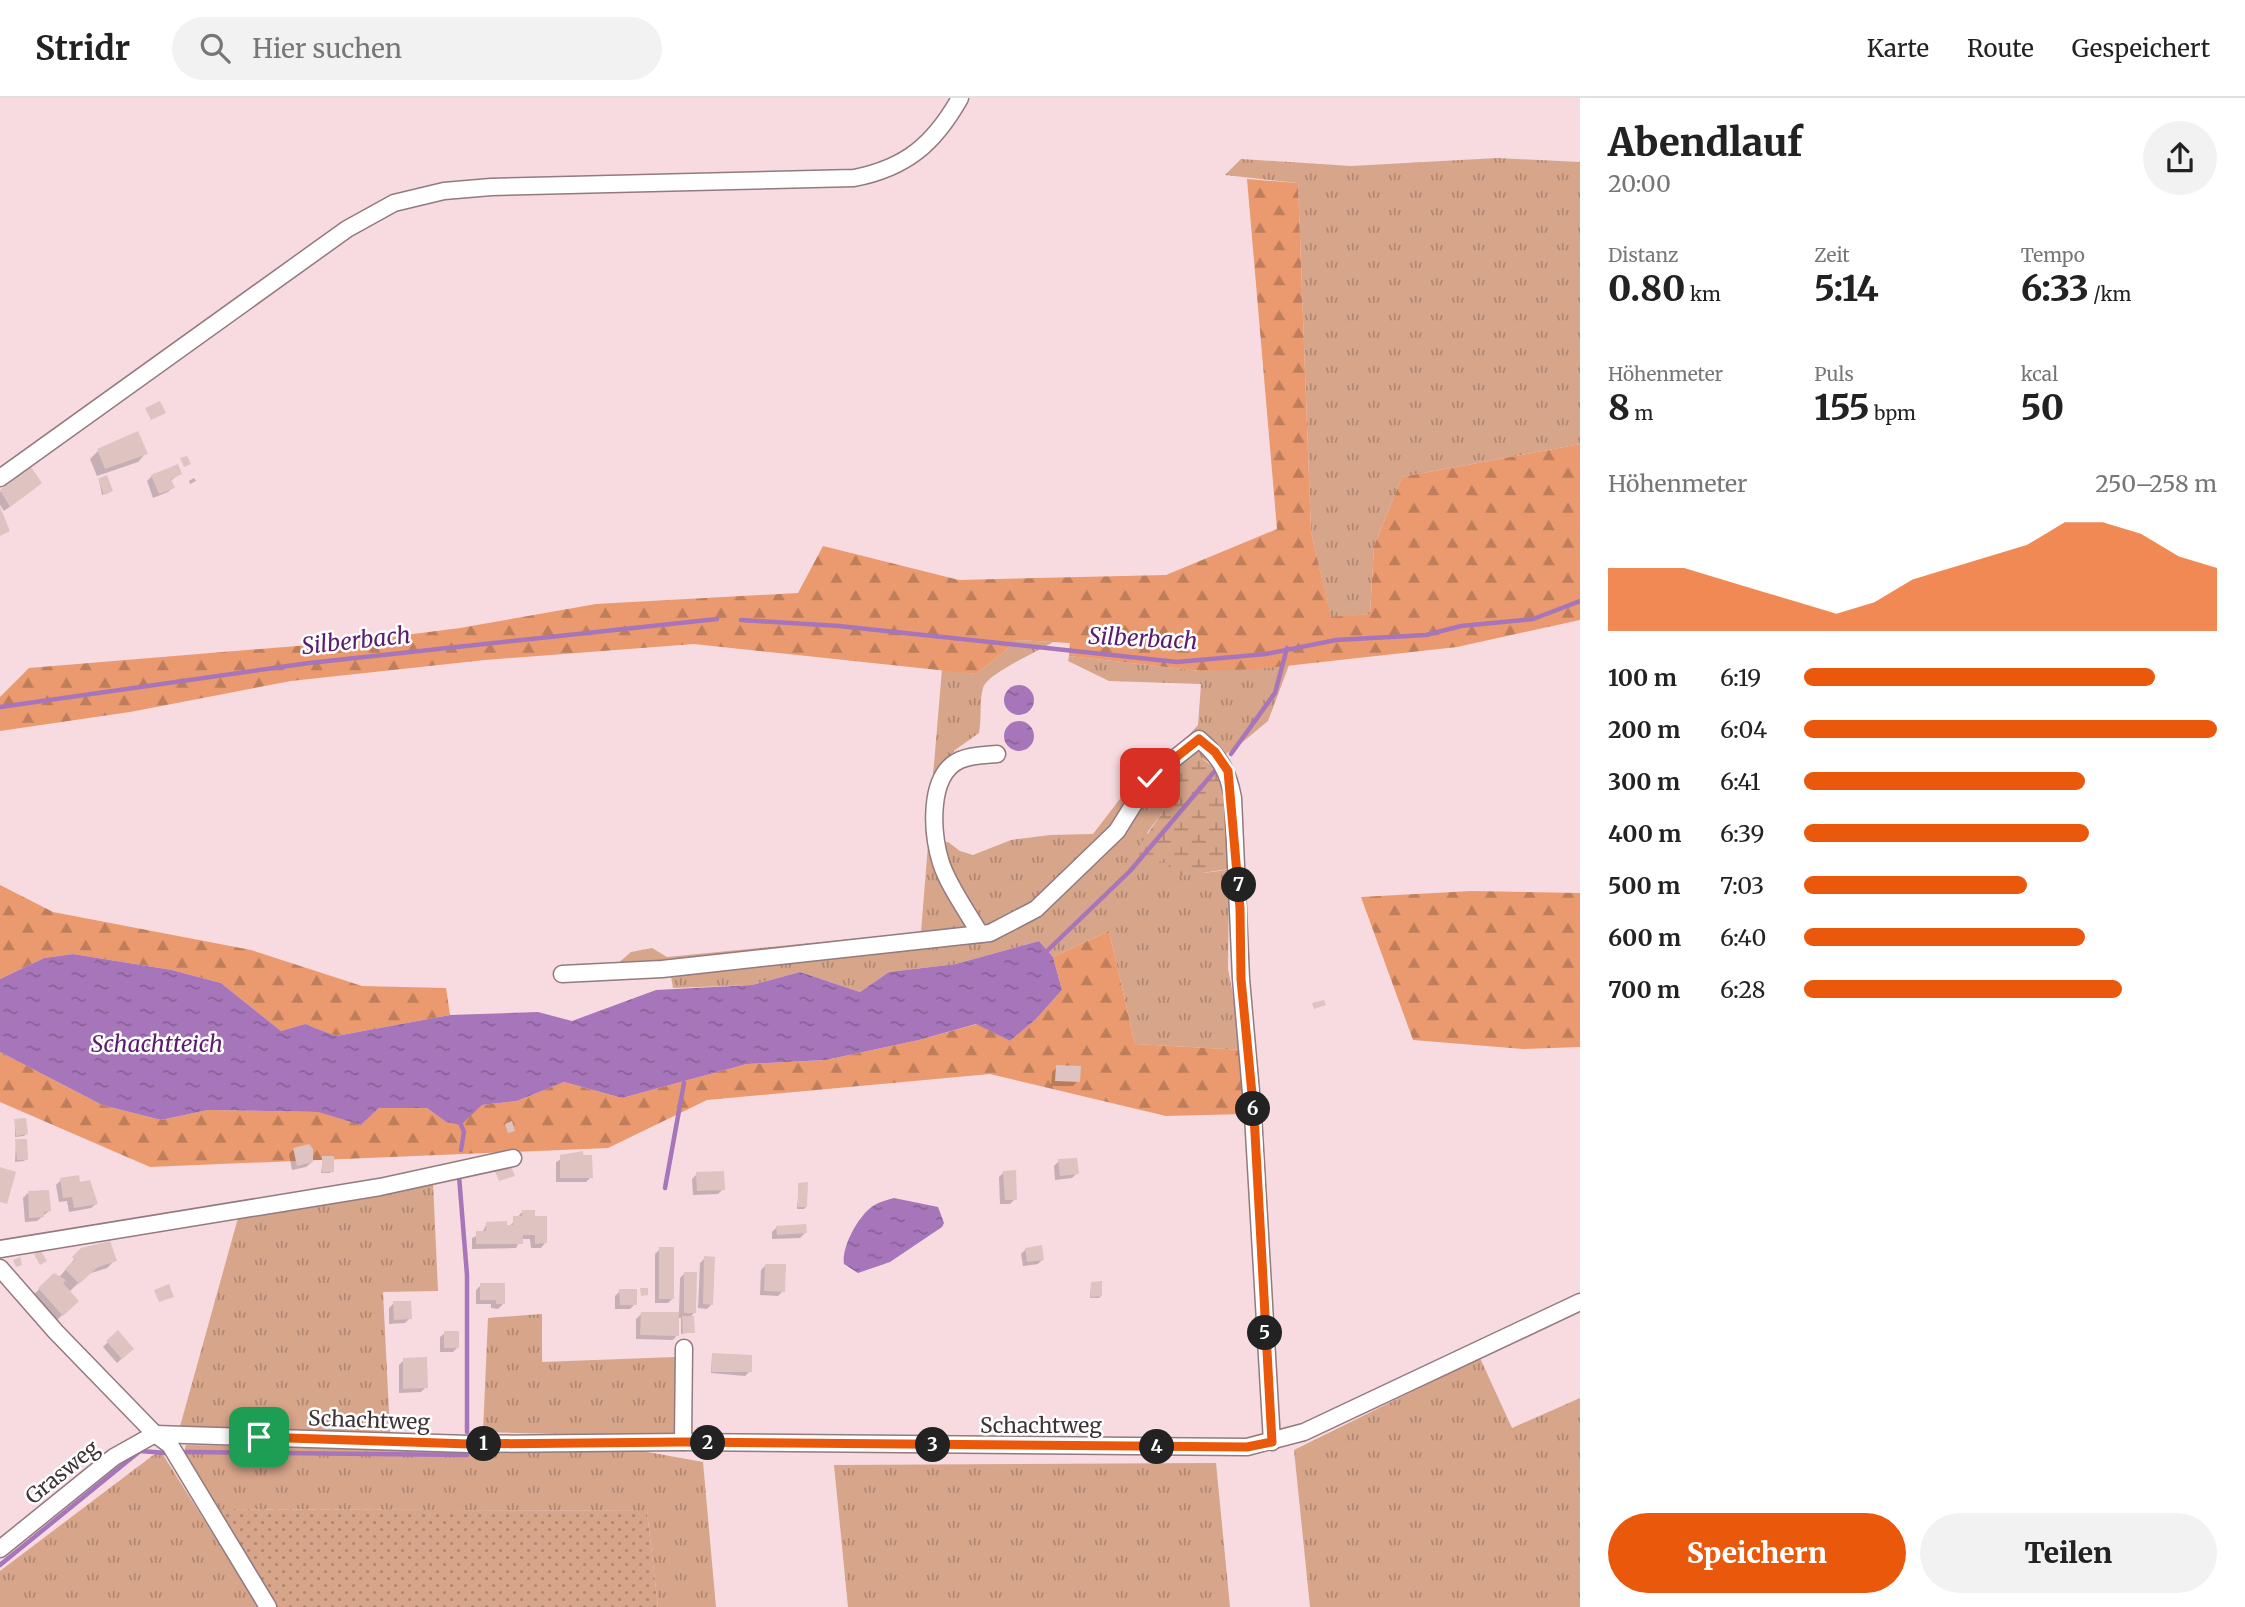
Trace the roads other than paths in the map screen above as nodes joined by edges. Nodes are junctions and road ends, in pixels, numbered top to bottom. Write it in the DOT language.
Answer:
graph roads {
  1 [pos="960,98"];
  2 [pos="0,478"];
  3 [pos="997,754"];
  4 [pos="980,934"];
  5 [pos="572,976"];
  6 [pos="513,1158"];
  7 [pos="0,1249"];
  8 [pos="0,1268"];
  9 [pos="1580,1302"];
  10 [pos="684,1348"];
  11 [pos="155,1434"];
  12 [pos="683,1442"];
  13 [pos="1272,1442"];
  14 [pos="0,1549"];
  15 [pos="268,1607"];
  1 -- 2 [label="street"];
  3 -- 4 [label="street"];
  4 -- 5 [label="street"];
  4 -- 13 [label="street"];
  6 -- 7 [label="street"];
  8 -- 11 [label="street"];
  9 -- 13 [label="street, Schachtweg"];
  10 -- 12 [label="street"];
  11 -- 12 [label="street, Schachtweg"];
  11 -- 14 [label="street, Grasweg"];
  11 -- 15 [label="street"];
  12 -- 13 [label="street, Schachtweg"];
}
